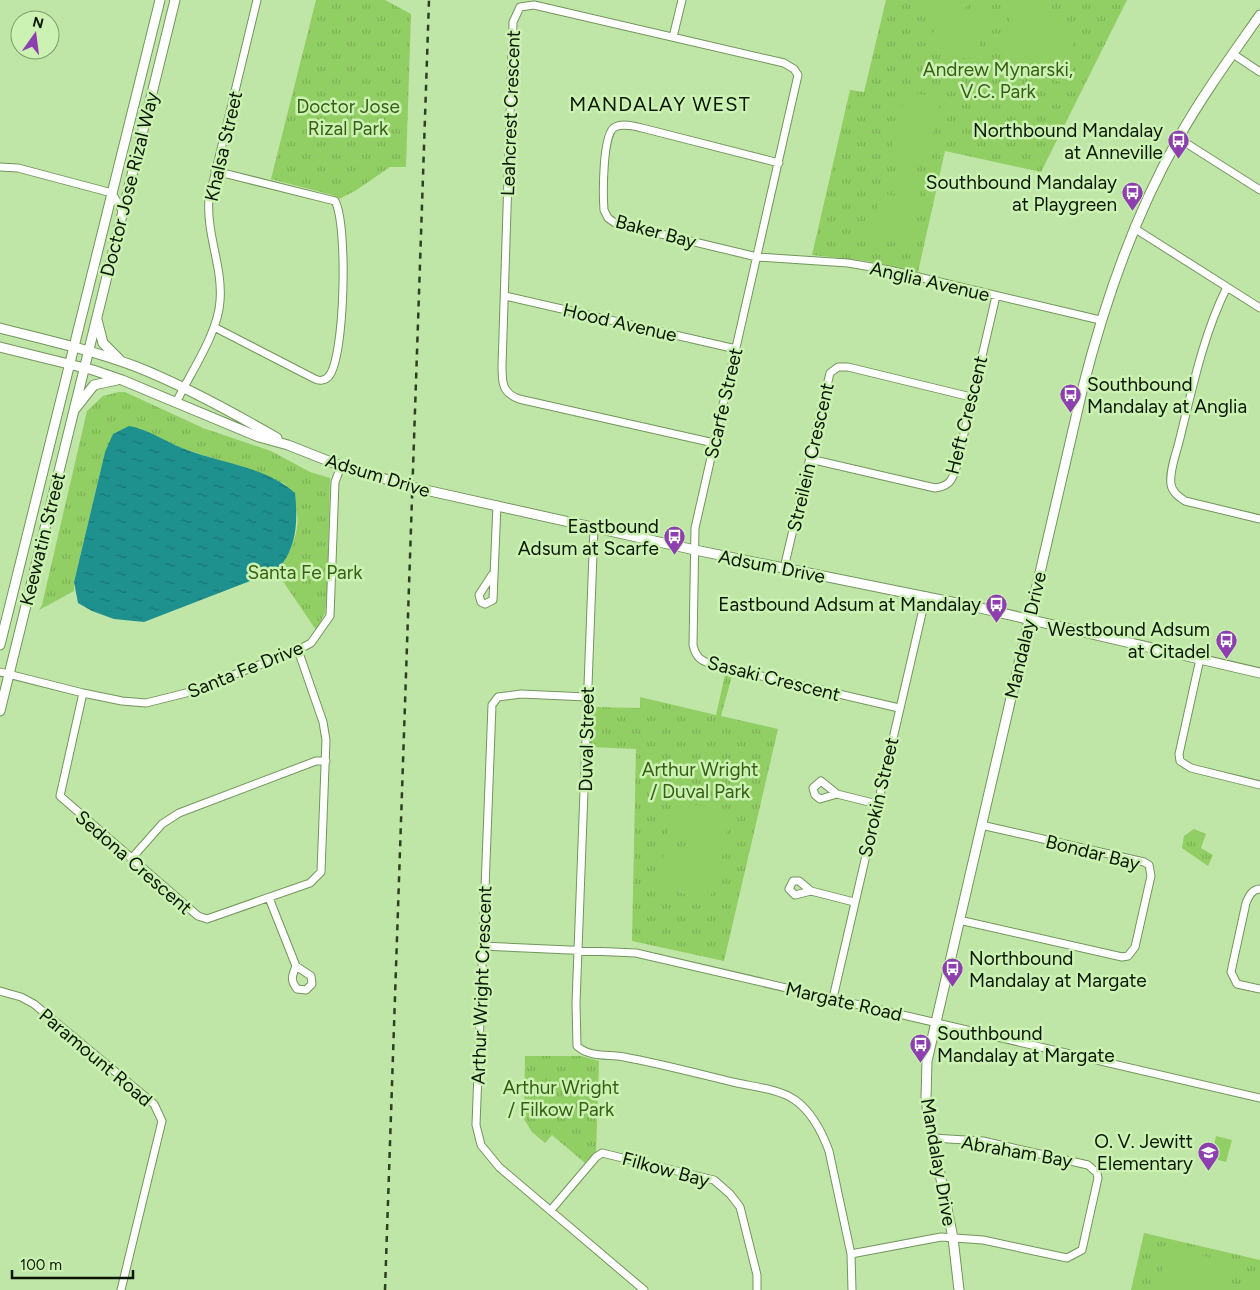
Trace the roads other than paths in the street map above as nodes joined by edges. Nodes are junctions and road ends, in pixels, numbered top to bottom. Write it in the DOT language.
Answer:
graph roads {
  1 [pos="160,0"];
  2 [pos="175,0"];
  3 [pos="257,0"];
  4 [pos="682,0"];
  5 [pos="1260,15"];
  6 [pos="673,37"];
  7 [pos="1233,54"];
  8 [pos="1260,72"];
  9 [pos="1178,138"];
  10 [pos="779,163"];
  11 [pos="0,167"];
  12 [pos="215,171"];
  13 [pos="1260,190"];
  14 [pos="112,193"];
  15 [pos="123,212"];
  16 [pos="1134,228"];
  17 [pos="758,258"];
  18 [pos="1227,287"];
  19 [pos="505,296"];
  20 [pos="996,296"];
  21 [pos="1260,308"];
  22 [pos="96,316"];
  23 [pos="1100,320"];
  24 [pos="214,327"];
  25 [pos="0,328"];
  26 [pos="0,348"];
  27 [pos="74,348"];
  28 [pos="736,349"];
  29 [pos="87,351"];
  30 [pos="70,364"];
  31 [pos="125,364"];
  32 [pos="83,368"];
  33 [pos="122,380"];
  34 [pos="183,388"];
  35 [pos="972,397"];
  36 [pos="176,403"];
  37 [pos="72,413"];
  38 [pos="714,443"];
  39 [pos="288,445"];
  40 [pos="810,459"];
  41 [pos="341,466"];
  42 [pos="497,505"];
  43 [pos="1260,518"];
  44 [pos="594,527"];
  45 [pos="696,550"];
  46 [pos="784,568"];
  47 [pos="492,575"];
  48 [pos="926,596"];
  49 [pos="1029,619"];
  50 [pos="0,645"];
  51 [pos="298,650"];
  52 [pos="1200,659"];
  53 [pos="5,673"];
  54 [pos="1260,673"];
  55 [pos="83,693"];
  56 [pos="587,697"];
  57 [pos="898,708"];
  58 [pos="0,711"];
  59 [pos="326,761"];
  60 [pos="1260,785"];
  61 [pos="837,794"];
  62 [pos="877,804"];
  63 [pos="981,824"];
  64 [pos="131,859"];
  65 [pos="1260,889"];
  66 [pos="811,891"];
  67 [pos="268,898"];
  68 [pos="854,902"];
  69 [pos="959,920"];
  70 [pos="482,946"];
  71 [pos="579,950"];
  72 [pos="296,966"];
  73 [pos="1260,989"];
  74 [pos="0,991"];
  75 [pos="833,998"];
  76 [pos="935,1023"];
  77 [pos="1260,1098"];
  78 [pos="932,1138"];
  79 [pos="551,1210"];
  80 [pos="954,1238"];
  81 [pos="850,1254"];
  82 [pos="121,1290"];
  83 [pos="644,1290"];
  84 [pos="756,1290"];
  85 [pos="852,1290"];
  86 [pos="960,1290"];
  1 -- 14 [label="street, Doctor Jose Rizal Way"];
  2 -- 15 [label="street, Doctor Jose Rizal Way"];
  3 -- 12 [label="street, Khalsa Street"];
  4 -- 6 [label="street"];
  5 -- 7 [label="street, Mandalay Drive"];
  6 -- 10 [label="street, Leahcrest Crescent"];
  6 -- 19 [label="street, Leahcrest Crescent"];
  7 -- 8 [label="street"];
  7 -- 9 [label="street, Mandalay Drive"];
  9 -- 13 [label="street"];
  9 -- 16 [label="street, Mandalay Drive"];
  10 -- 17 [label="street, Leahcrest Crescent"];
  10 -- 17 [label="street, Baker Bay"];
  11 -- 14 [label="street"];
  12 -- 24 [label="street, Khalsa Street"];
  12 -- 24 [label="street"];
  14 -- 15 [label="street"];
  14 -- 27 [label="street, Doctor Jose Rizal Way"];
  15 -- 22 [label="street, Doctor Jose Rizal Way"];
  16 -- 18 [label="street"];
  16 -- 23 [label="street, Mandalay Drive"];
  17 -- 20 [label="street, Anglia Avenue"];
  17 -- 28 [label="street, Scarfe Street"];
  18 -- 21 [label="street"];
  18 -- 43 [label="street"];
  19 -- 28 [label="street, Hood Avenue"];
  19 -- 38 [label="street, Leahcrest Crescent"];
  20 -- 23 [label="street, Anglia Avenue"];
  20 -- 35 [label="street, Heft Crescent"];
  22 -- 29 [label="street, Doctor Jose Rizal Way"];
  22 -- 31 [label="street"];
  23 -- 49 [label="street, Mandalay Drive"];
  24 -- 34 [label="street, Khalsa Street"];
  25 -- 27 [label="street, Adsum Drive"];
  26 -- 30 [label="street, Adsum Drive"];
  27 -- 29 [label="street, Adsum Drive"];
  27 -- 30 [label="street, Doctor Jose Rizal Way"];
  28 -- 38 [label="street, Scarfe Street"];
  29 -- 31 [label="street, Adsum Drive"];
  29 -- 32 [label="street, Doctor Jose Rizal Way"];
  30 -- 32 [label="street, Adsum Drive"];
  30 -- 50 [label="street, Keewatin Street"];
  31 -- 34 [label="street, Adsum Drive"];
  32 -- 33 [label="street, Adsum Drive"];
  32 -- 37 [label="street, Keewatin Street"];
  33 -- 36 [label="street, Adsum Drive"];
  33 -- 37 [label="street"];
  34 -- 36 [label="street, Khalsa Street"];
  34 -- 39 [label="street, Adsum Drive"];
  35 -- 40 [label="street, Heft Crescent"];
  35 -- 40 [label="street, Streilein Crescent"];
  36 -- 39 [label="street, Adsum Drive"];
  37 -- 53 [label="street, Keewatin Street"];
  38 -- 45 [label="street, Scarfe Street"];
  39 -- 41 [label="street, Adsum Drive"];
  40 -- 46 [label="street, Streilein Crescent"];
  41 -- 42 [label="street, Adsum Drive"];
  41 -- 51 [label="street, Santa Fe Drive"];
  42 -- 44 [label="street, Adsum Drive"];
  42 -- 47 [label="street"];
  44 -- 45 [label="street, Adsum Drive"];
  44 -- 56 [label="street, Duval Street"];
  45 -- 46 [label="street, Adsum Drive"];
  45 -- 57 [label="street, Sasaki Crescent"];
  46 -- 48 [label="street, Adsum Drive"];
  48 -- 49 [label="street, Adsum Drive"];
  48 -- 57 [label="street, Sorokin Street"];
  49 -- 52 [label="street, Adsum Drive"];
  49 -- 63 [label="street, Mandalay Drive"];
  51 -- 55 [label="street, Santa Fe Drive"];
  51 -- 59 [label="street, Sedona Crescent"];
  52 -- 54 [label="street, Adsum Drive"];
  52 -- 60 [label="street"];
  53 -- 55 [label="street, Santa Fe Drive"];
  53 -- 58 [label="street, Keewatin Street"];
  55 -- 64 [label="street, Sedona Crescent"];
  56 -- 70 [label="street, Arthur Wright Crescent"];
  56 -- 71 [label="street, Duval Street"];
  57 -- 62 [label="street, Sorokin Street"];
  59 -- 64 [label="street"];
  59 -- 67 [label="street, Sedona Crescent"];
  61 -- 62 [label="street"];
  62 -- 68 [label="street, Sorokin Street"];
  63 -- 69 [label="street, Mandalay Drive"];
  63 -- 69 [label="street, Bondar Bay"];
  64 -- 67 [label="street, Sedona Crescent"];
  65 -- 73 [label="street"];
  66 -- 68 [label="street"];
  67 -- 72 [label="street"];
  68 -- 75 [label="street, Sorokin Street"];
  69 -- 76 [label="street, Mandalay Drive"];
  70 -- 71 [label="street, Margate Road"];
  70 -- 79 [label="street, Arthur Wright Crescent"];
  71 -- 75 [label="street, Margate Road"];
  71 -- 81 [label="street"];
  74 -- 82 [label="street, Paramount Road"];
  75 -- 76 [label="street, Margate Road"];
  76 -- 77 [label="street, Margate Road"];
  76 -- 78 [label="street, Mandalay Drive"];
  78 -- 80 [label="street, Mandalay Drive"];
  78 -- 80 [label="street, Abraham Bay"];
  79 -- 83 [label="street, Arthur Wright Crescent"];
  79 -- 84 [label="street, Filkow Bay"];
  80 -- 81 [label="street"];
  80 -- 86 [label="street, Mandalay Drive"];
  81 -- 85 [label="street"];
}
